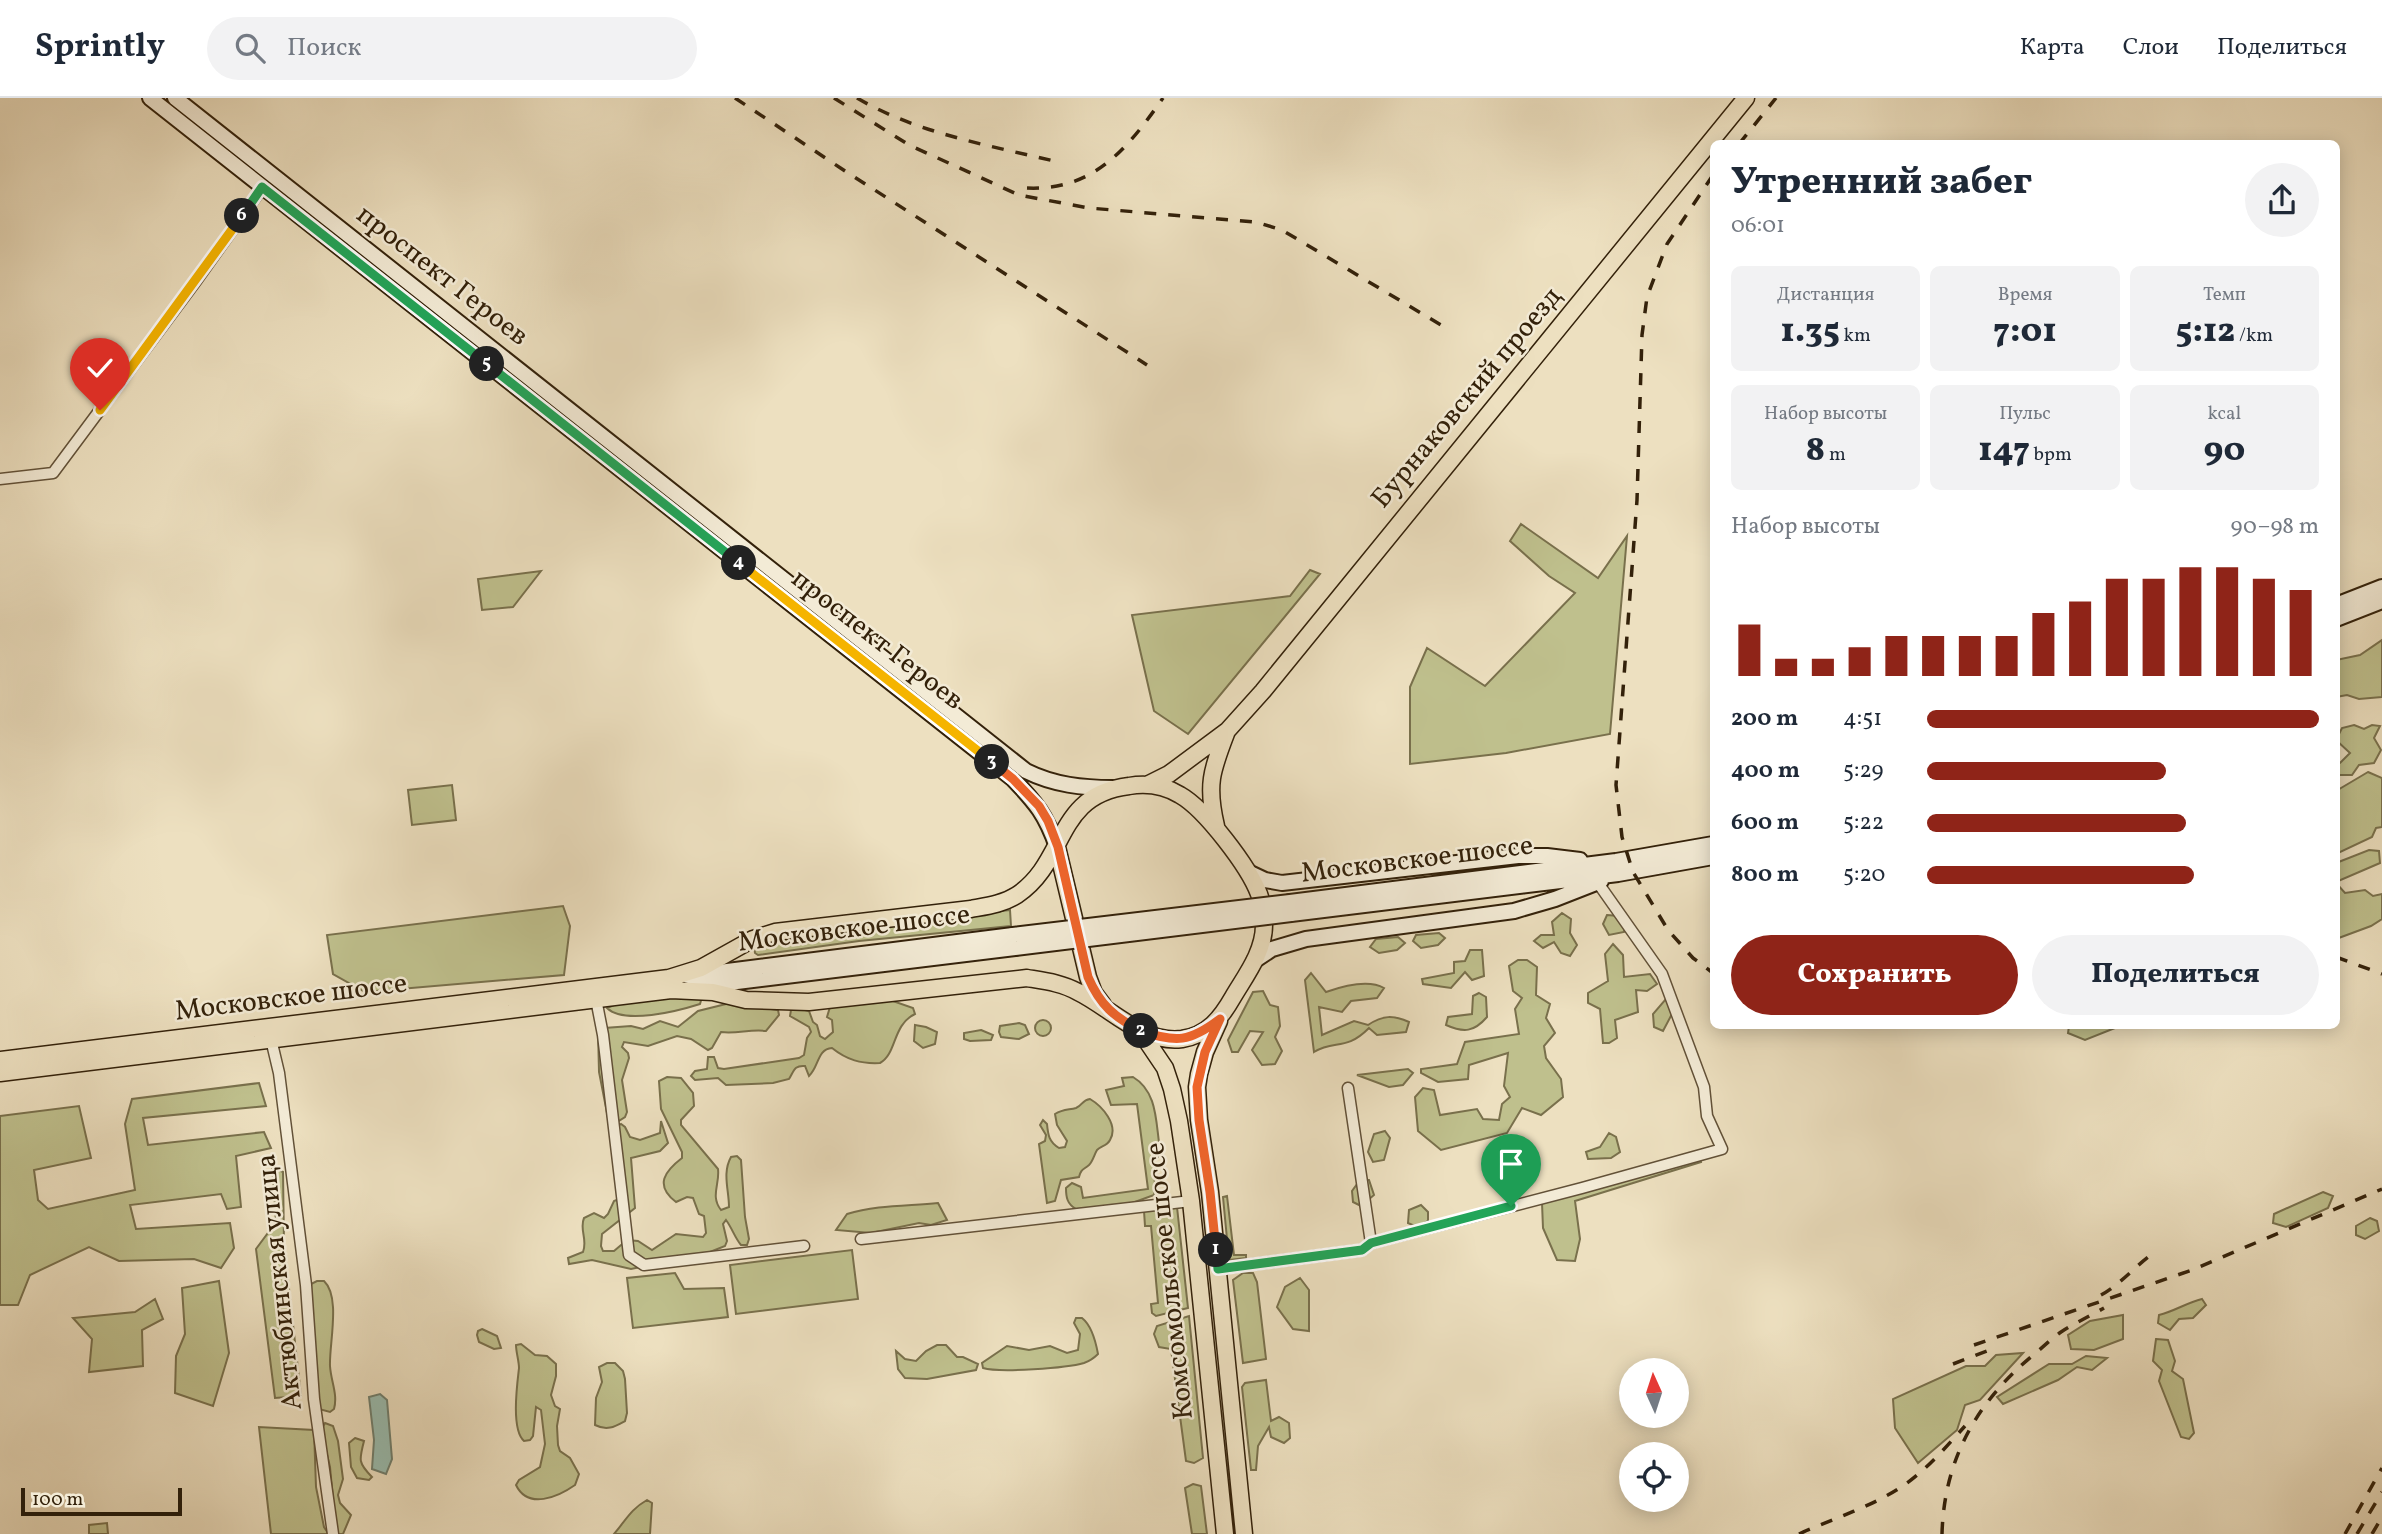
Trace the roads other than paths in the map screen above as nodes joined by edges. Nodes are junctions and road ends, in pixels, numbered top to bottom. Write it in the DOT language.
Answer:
graph roads {
  1 [pos="150,98"];
  2 [pos="175,98"];
  3 [pos="1746,98"];
  4 [pos="1712,140"];
  5 [pos="1710,142"];
  6 [pos="262,187"];
  7 [pos="0,479"];
  8 [pos="2382,587"];
  9 [pos="2382,600"];
  10 [pos="2340,603"];
  11 [pos="2340,617"];
  12 [pos="1227,731"];
  13 [pos="1147,785"];
  14 [pos="1115,788"];
  15 [pos="1216,829"];
  16 [pos="1710,845"];
  17 [pos="1058,847"];
  18 [pos="1710,857"];
  19 [pos="1617,868"];
  20 [pos="1248,872"];
  21 [pos="1598,883"];
  22 [pos="1254,961"];
  23 [pos="670,984"];
  24 [pos="596,999"];
  25 [pos="1106,1009"];
  26 [pos="1220,1019"];
  27 [pos="1140,1031"];
  28 [pos="270,1033"];
  29 [pos="0,1060"];
  30 [pos="0,1073"];
  31 [pos="1348,1088"];
  32 [pos="1191,1201"];
  33 [pos="861,1239"];
  34 [pos="1371,1243"];
  35 [pos="804,1246"];
  36 [pos="1218,1269"];
  37 [pos="332,1534"];
  38 [pos="1225,1534"];
  39 [pos="1244,1534"];
  1 -- 6 [label="main road, проспект Героев"];
  2 -- 14 [label="main road, проспект Героев"];
  3 -- 4 [label="main road, Бурнаковский проезд"];
  5 -- 12 [label="main road, Бурнаковский проезд"];
  6 -- 7 [label="street"];
  6 -- 17 [label="main road, проспект Героев"];
  8 -- 10 [label="main road"];
  9 -- 11 [label="main road"];
  12 -- 13 [label="main road"];
  12 -- 15 [label="main road"];
  13 -- 14 [label="main road"];
  13 -- 15 [label="main road"];
  14 -- 17 [label="main road"];
  15 -- 20 [label="main road"];
  16 -- 19 [label="main road, Московское шоссе"];
  17 -- 23 [label="main road"];
  17 -- 25 [label="main road"];
  18 -- 19 [label="main road, Московское шоссе"];
  19 -- 20 [label="main road"];
  19 -- 21 [label="main road"];
  19 -- 23 [label="main road, Московское шоссе, bridge"];
  20 -- 22 [label="main road"];
  21 -- 22 [label="main road"];
  21 -- 34 [label="street"];
  22 -- 26 [label="main road"];
  23 -- 24 [label="main road, Московское шоссе"];
  23 -- 25 [label="main road"];
  23 -- 28 [label="main road, Московское шоссе"];
  24 -- 28 [label="main road, Московское шоссе"];
  24 -- 35 [label="street"];
  25 -- 27 [label="main road"];
  26 -- 27 [label="main road"];
  26 -- 36 [label="main road, Комсомольское шоссе"];
  27 -- 32 [label="main road, Комсомольское шоссе"];
  28 -- 29 [label="main road, Московское шоссе"];
  28 -- 30 [label="main road, Московское шоссе"];
  28 -- 37 [label="street, Актюбинская улица"];
  31 -- 34 [label="street"];
  32 -- 33 [label="street"];
  32 -- 38 [label="main road, Комсомольское шоссе"];
  34 -- 36 [label="street"];
  36 -- 39 [label="main road, Комсомольское шоссе"];
}
